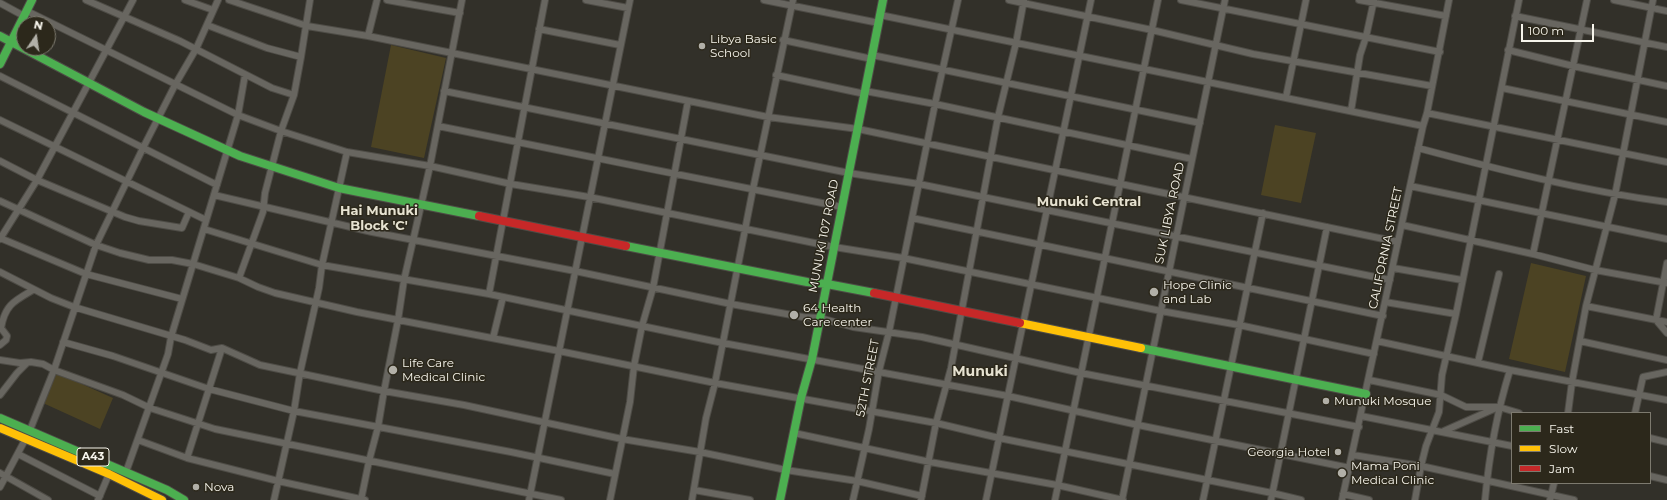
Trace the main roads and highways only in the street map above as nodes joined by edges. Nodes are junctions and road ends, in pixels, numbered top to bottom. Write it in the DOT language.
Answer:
graph roads {
  1 [pos="32,0"];
  2 [pos="883,0"];
  3 [pos="0,36"];
  4 [pos="11,43"];
  5 [pos="0,64"];
  6 [pos="827,284"];
  7 [pos="1366,394"];
  8 [pos="0,418"];
  9 [pos="0,428"];
  10 [pos="135,476"];
  11 [pos="130,484"];
  12 [pos="162,500"];
  13 [pos="184,500"];
  14 [pos="780,500"];
  1 -- 4 [label="main road"];
  2 -- 6 [label="main road, MUNUKI 107 ROAD"];
  3 -- 4 [label="main road"];
  4 -- 5 [label="main road"];
  4 -- 6 [label="main road"];
  6 -- 7 [label="main road"];
  6 -- 14 [label="main road, MUNUKI 107 ROAD"];
  8 -- 10 [label="main road, A43"];
  9 -- 11 [label="main road, A43"];
  10 -- 11 [label="main road"];
  10 -- 13 [label="main road, A43"];
  11 -- 12 [label="main road, A43"];
}
